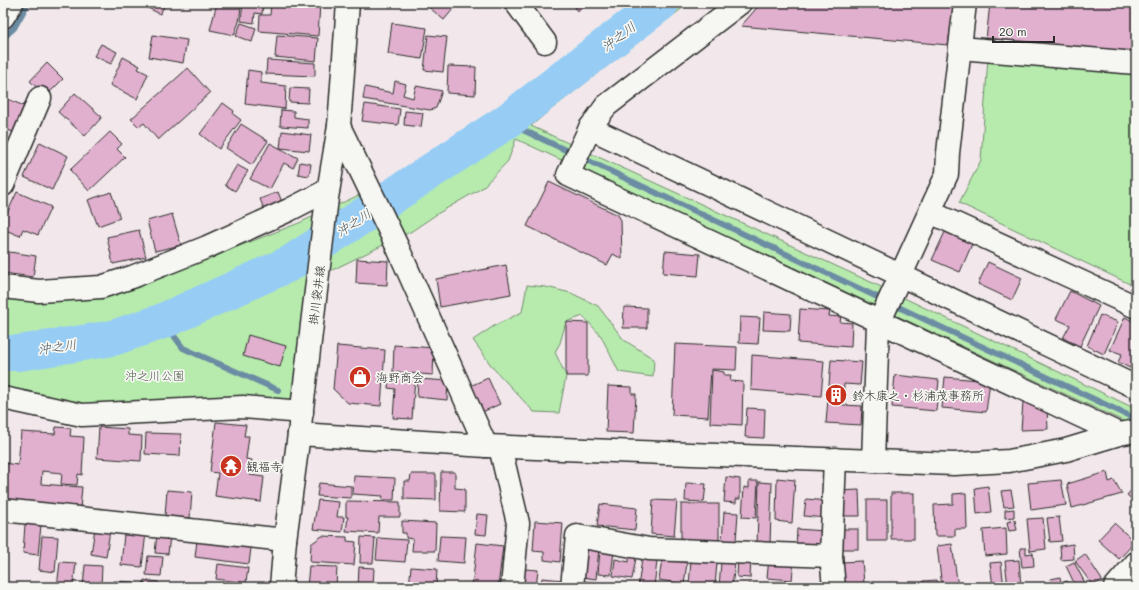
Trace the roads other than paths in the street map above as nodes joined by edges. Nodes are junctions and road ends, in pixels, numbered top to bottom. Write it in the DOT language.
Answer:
graph roads {
  1 [pos="12,3"];
  2 [pos="348,3"];
  3 [pos="516,3"];
  4 [pos="740,3"];
  5 [pos="965,3"];
  6 [pos="3,17"];
  7 [pos="545,42"];
  8 [pos="960,48"];
  9 [pos="1136,63"];
  10 [pos="40,98"];
  11 [pos="339,126"];
  12 [pos="587,135"];
  13 [pos="3,185"];
  14 [pos="328,194"];
  15 [pos="930,212"];
  16 [pos="899,278"];
  17 [pos="3,288"];
  18 [pos="1136,307"];
  19 [pos="880,319"];
  20 [pos="1136,387"];
  21 [pos="3,398"];
  22 [pos="302,412"];
  23 [pos="1130,432"];
  24 [pos="299,434"];
  25 [pos="493,447"];
  26 [pos="834,459"];
  27 [pos="873,461"];
  28 [pos="3,510"];
  29 [pos="285,540"];
  30 [pos="831,556"];
  31 [pos="1136,563"];
  32 [pos="281,587"];
  33 [pos="512,587"];
  34 [pos="572,587"];
  35 [pos="834,587"];
  36 [pos="1115,587"];
  1 -- 6 [label="street"];
  2 -- 11 [label="street, 掛川袋井線"];
  3 -- 7 [label="street"];
  4 -- 12 [label="street"];
  5 -- 8 [label="street"];
  8 -- 9 [label="street"];
  8 -- 15 [label="street"];
  10 -- 13 [label="street"];
  11 -- 14 [label="street, 掛川袋井線"];
  11 -- 25 [label="street"];
  12 -- 16 [label="street"];
  12 -- 19 [label="street"];
  14 -- 17 [label="street"];
  14 -- 22 [label="street, 掛川袋井線"];
  15 -- 16 [label="street"];
  15 -- 18 [label="street"];
  16 -- 19 [label="street"];
  16 -- 20 [label="street"];
  19 -- 23 [label="street"];
  19 -- 27 [label="street"];
  21 -- 22 [label="street"];
  22 -- 24 [label="street, 掛川袋井線"];
  23 -- 27 [label="street"];
  24 -- 25 [label="street"];
  24 -- 29 [label="street, 掛川袋井線"];
  25 -- 26 [label="street"];
  25 -- 33 [label="street"];
  26 -- 27 [label="street"];
  26 -- 30 [label="street"];
  28 -- 29 [label="street"];
  29 -- 32 [label="street, 掛川袋井線"];
  30 -- 34 [label="street"];
  30 -- 35 [label="street"];
  31 -- 36 [label="street"];
}
